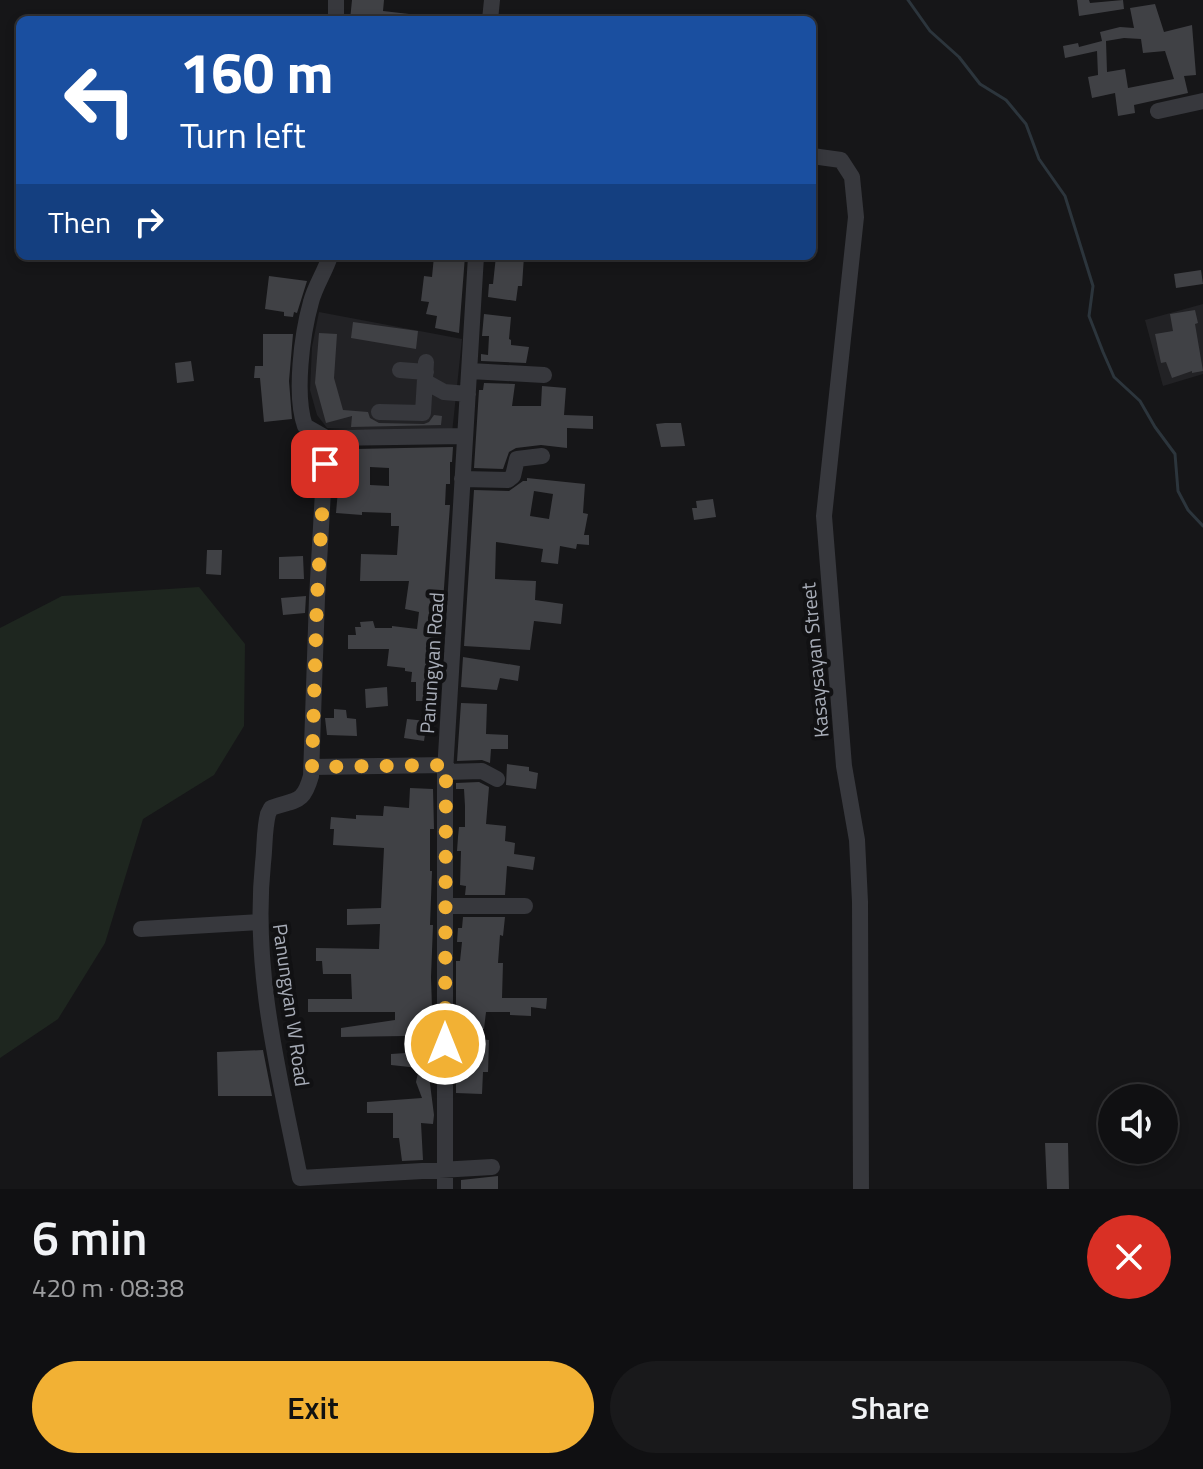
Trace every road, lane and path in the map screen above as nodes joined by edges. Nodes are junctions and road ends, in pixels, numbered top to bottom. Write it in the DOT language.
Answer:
graph roads {
  1 [pos="1203,101"];
  2 [pos="1158,111"];
  3 [pos="816,157"];
  4 [pos="328,260"];
  5 [pos="476,260"];
  6 [pos="400,370"];
  7 [pos="470,371"];
  8 [pos="426,372"];
  9 [pos="544,375"];
  10 [pos="444,392"];
  11 [pos="468,394"];
  12 [pos="424,401"];
  13 [pos="379,412"];
  14 [pos="465,436"];
  15 [pos="326,438"];
  16 [pos="542,456"];
  17 [pos="462,479"];
  18 [pos="312,767"];
  19 [pos="445,769"];
  20 [pos="497,779"];
  21 [pos="445,906"];
  22 [pos="525,906"];
  23 [pos="259,922"];
  24 [pos="141,929"];
  25 [pos="492,1167"];
  26 [pos="445,1168"];
  27 [pos="296,1184"];
  28 [pos="445,1189"];
  29 [pos="861,1189"];
  1 -- 2 [label="street"];
  3 -- 29 [label="street, Kasaysayan Street"];
  4 -- 15 [label="street"];
  5 -- 7 [label="street, Panungyan Road"];
  6 -- 8 [label="street"];
  7 -- 9 [label="street"];
  7 -- 11 [label="street, Panungyan Road"];
  8 -- 10 [label="street"];
  8 -- 12 [label="street"];
  10 -- 11 [label="street"];
  10 -- 12 [label="street"];
  11 -- 14 [label="street, Panungyan Road"];
  12 -- 13 [label="street"];
  14 -- 15 [label="street"];
  14 -- 17 [label="street, Panungyan Road"];
  15 -- 18 [label="street, Panungyan W Road"];
  16 -- 17 [label="street"];
  17 -- 19 [label="street, Panungyan Road"];
  18 -- 19 [label="street"];
  18 -- 23 [label="street, Panungyan W Road"];
  19 -- 20 [label="street"];
  19 -- 21 [label="street, Panungyan Road"];
  21 -- 22 [label="street"];
  21 -- 26 [label="street, Panungyan Road"];
  23 -- 24 [label="street"];
  23 -- 27 [label="street, Panungyan W Road"];
  25 -- 26 [label="street"];
  26 -- 27 [label="street, Panungyan W Road"];
  26 -- 28 [label="street, Panungyan Road"];
}
